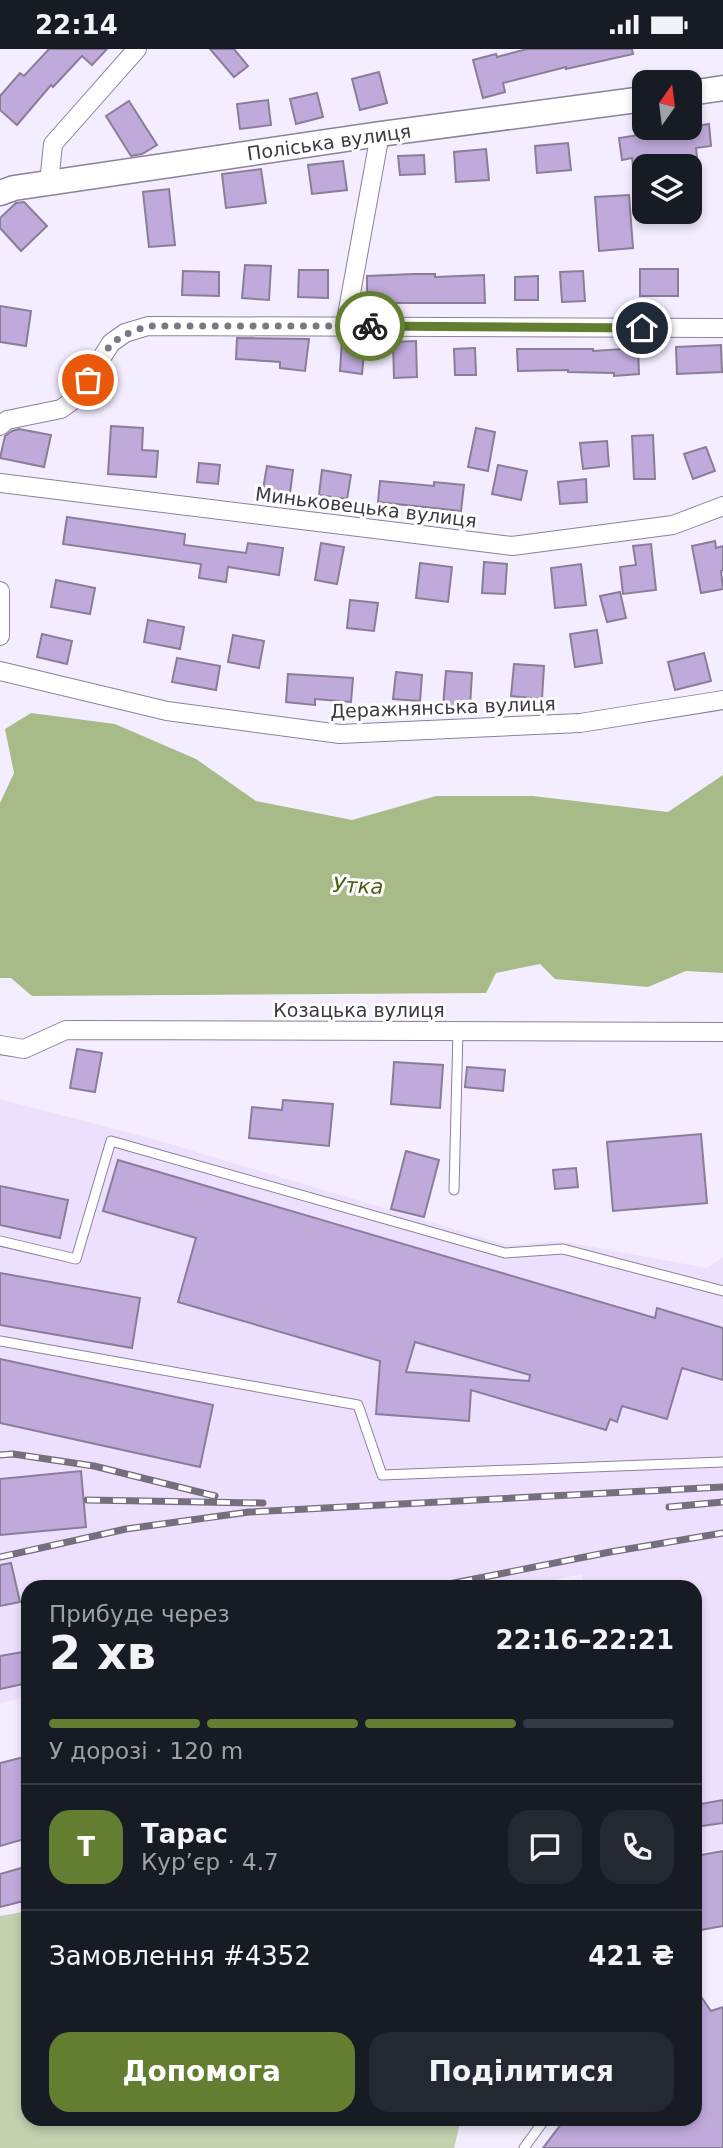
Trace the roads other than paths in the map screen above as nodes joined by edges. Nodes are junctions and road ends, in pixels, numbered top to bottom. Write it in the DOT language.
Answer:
graph roads {
  1 [pos="137,49"];
  2 [pos="723,89"];
  3 [pos="702,92"];
  4 [pos="632,101"];
  5 [pos="380,134"];
  6 [pos="48,183"];
  7 [pos="7,190"];
  8 [pos="345,326"];
  9 [pos="723,328"];
  10 [pos="0,426"];
  11 [pos="0,483"];
  12 [pos="723,506"];
  13 [pos="0,591"];
  14 [pos="0,636"];
  15 [pos="0,671"];
  16 [pos="723,700"];
  17 [pos="458,1031"];
  18 [pos="723,1032"];
  19 [pos="0,1045"];
  20 [pos="454,1190"];
  21 [pos="0,1241"];
  22 [pos="723,1291"];
  23 [pos="0,1341"];
  24 [pos="723,1462"];
  25 [pos="540,2126"];
  26 [pos="524,2148"];
  1 -- 6 [label="street"];
  2 -- 3 [label="main road"];
  4 -- 5 [label="main road, Поліська вулиця"];
  5 -- 6 [label="main road, Поліська вулиця"];
  5 -- 8 [label="street"];
  6 -- 7 [label="main road, Поліська вулиця"];
  8 -- 9 [label="street"];
  8 -- 10 [label="street"];
  11 -- 12 [label="street, Миньковецька вулиця"];
  13 -- 14 [label="street"];
  15 -- 16 [label="street, Деражнянська вулиця"];
  17 -- 18 [label="street, Козацька вулиця"];
  17 -- 19 [label="street, Козацька вулиця"];
  17 -- 20 [label="lane"];
  21 -- 22 [label="lane"];
  23 -- 24 [label="lane"];
  25 -- 26 [label="lane"];
}
